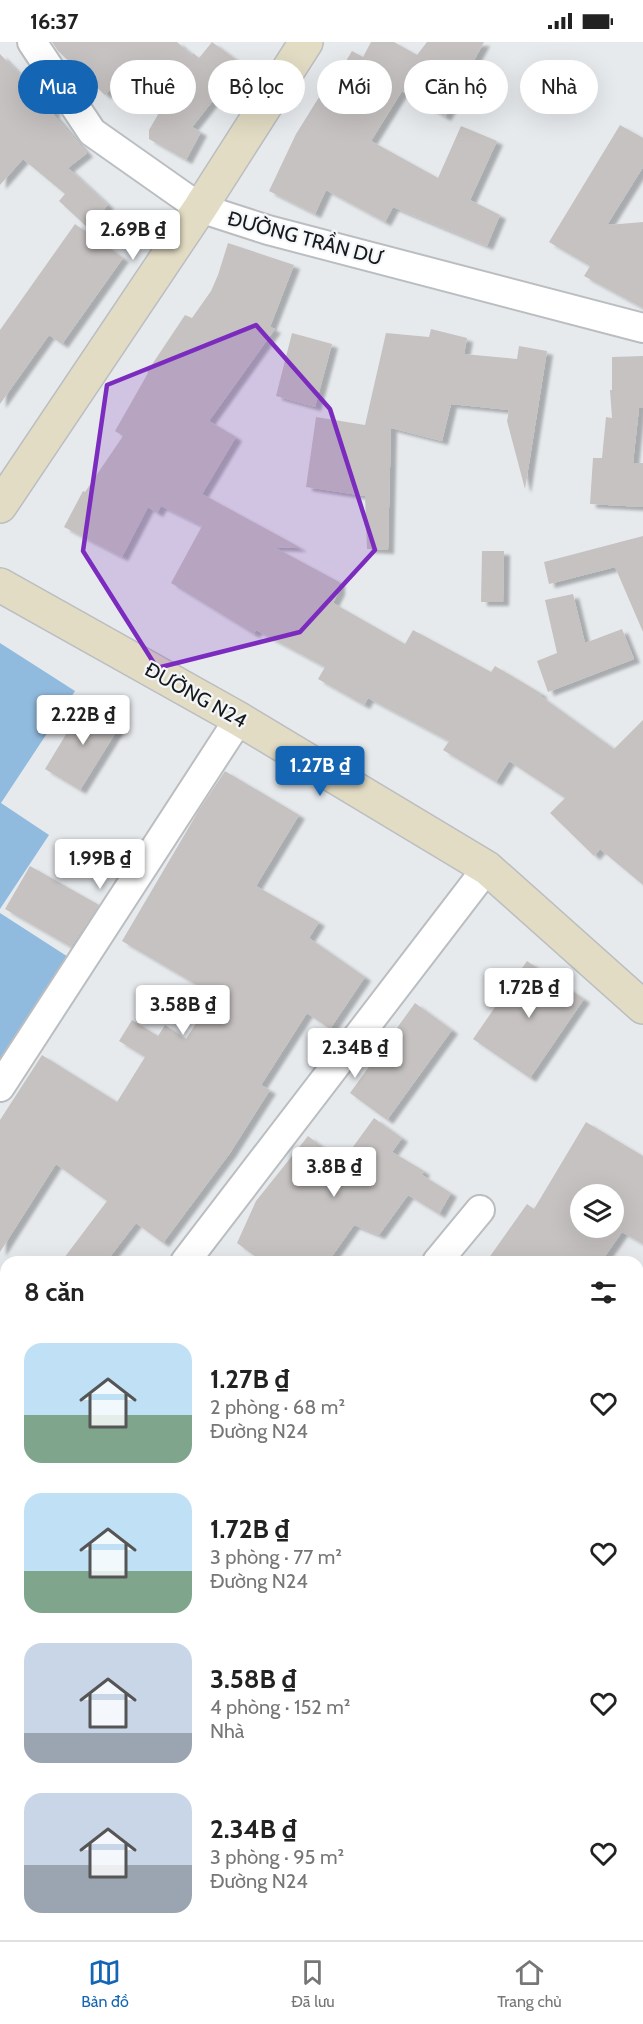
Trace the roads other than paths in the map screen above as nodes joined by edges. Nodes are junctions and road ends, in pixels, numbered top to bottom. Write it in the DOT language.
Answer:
graph roads {
  1 [pos="32,42"];
  2 [pos="306,42"];
  3 [pos="200,208"];
  4 [pos="643,328"];
  5 [pos="0,506"];
  6 [pos="0,585"];
  7 [pos="239,719"];
  8 [pos="487,868"];
  9 [pos="643,1007"];
  10 [pos="0,1087"];
  11 [pos="480,1210"];
  12 [pos="190,1256"];
  13 [pos="442,1256"];
  1 -- 3 [label="street, ĐƯỜNG TRẦN DƯ"];
  2 -- 3 [label="street"];
  3 -- 4 [label="street, ĐƯỜNG TRẦN DƯ"];
  3 -- 5 [label="street"];
  6 -- 7 [label="street, ĐƯỜNG N24"];
  7 -- 8 [label="street, ĐƯỜNG N24"];
  7 -- 10 [label="street"];
  8 -- 9 [label="street, ĐƯỜNG N24"];
  8 -- 12 [label="street"];
  11 -- 13 [label="street"];
}
